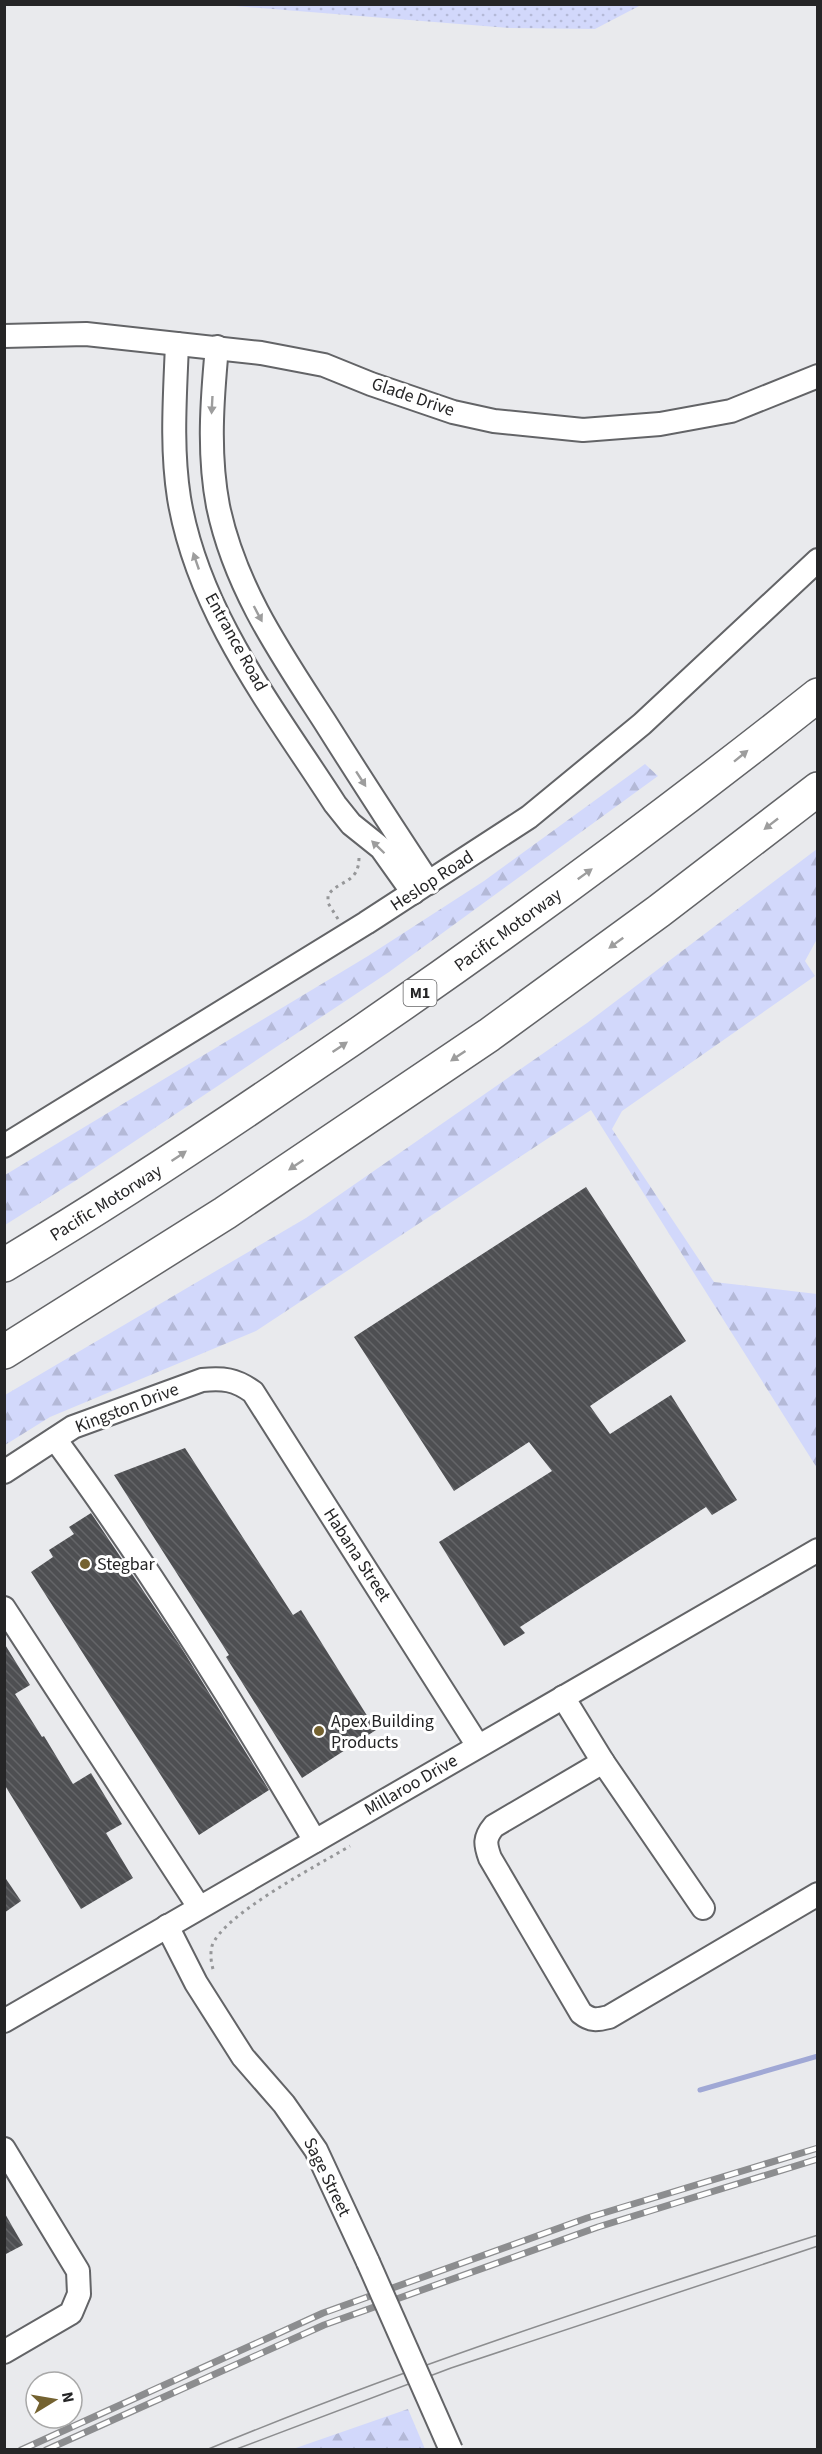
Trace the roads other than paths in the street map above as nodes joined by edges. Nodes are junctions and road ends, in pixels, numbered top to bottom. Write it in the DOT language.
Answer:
graph roads {
  1 [pos="4,336"];
  2 [pos="177,344"];
  3 [pos="217,347"];
  4 [pos="818,376"];
  5 [pos="818,560"];
  6 [pos="242,584"];
  7 [pos="210,599"];
  8 [pos="818,695"];
  9 [pos="818,789"];
  10 [pos="421,888"];
  11 [pos="4,1146"];
  12 [pos="4,1265"];
  13 [pos="4,1352"];
  14 [pos="224,1378"];
  15 [pos="55,1439"];
  16 [pos="4,1472"];
  17 [pos="818,1550"];
  18 [pos="4,1608"];
  19 [pos="563,1697"];
  20 [pos="478,1746"];
  21 [pos="603,1762"];
  22 [pos="315,1841"];
  23 [pos="818,1894"];
  24 [pos="199,1907"];
  25 [pos="703,1908"];
  26 [pos="167,1926"];
  27 [pos="4,2021"];
  28 [pos="4,2149"];
  29 [pos="4,2352"];
  30 [pos="450,2450"];
  1 -- 2 [label="street, Glade Drive"];
  2 -- 3 [label="street, Glade Drive"];
  7 -- 2 [label="street, Entrance Road, one-way"];
  3 -- 4 [label="street, Glade Drive"];
  3 -- 6 [label="street, Entrance Road, one-way"];
  5 -- 10 [label="street, Heslop Road"];
  6 -- 7 [label="street"];
  6 -- 10 [label="street, Entrance Road, one-way"];
  10 -- 7 [label="street, Entrance Road, one-way"];
  12 -- 8 [label="highway, Pacific Motorway / M1, one-way"];
  9 -- 13 [label="highway, one-way"];
  10 -- 11 [label="street, Heslop Road"];
  14 -- 15 [label="street, Kingston Drive"];
  14 -- 20 [label="street, Habana Street"];
  15 -- 16 [label="street, Kingston Drive"];
  15 -- 22 [label="street"];
  17 -- 19 [label="street, Millaroo Drive"];
  18 -- 24 [label="street"];
  19 -- 20 [label="street, Millaroo Drive"];
  19 -- 21 [label="street"];
  20 -- 22 [label="street, Millaroo Drive"];
  21 -- 23 [label="street"];
  21 -- 25 [label="street"];
  22 -- 24 [label="street, Millaroo Drive"];
  24 -- 26 [label="street, Millaroo Drive"];
  26 -- 27 [label="street, Millaroo Drive"];
  26 -- 30 [label="street, Sage Street, bridge"];
  28 -- 29 [label="street"];
}
